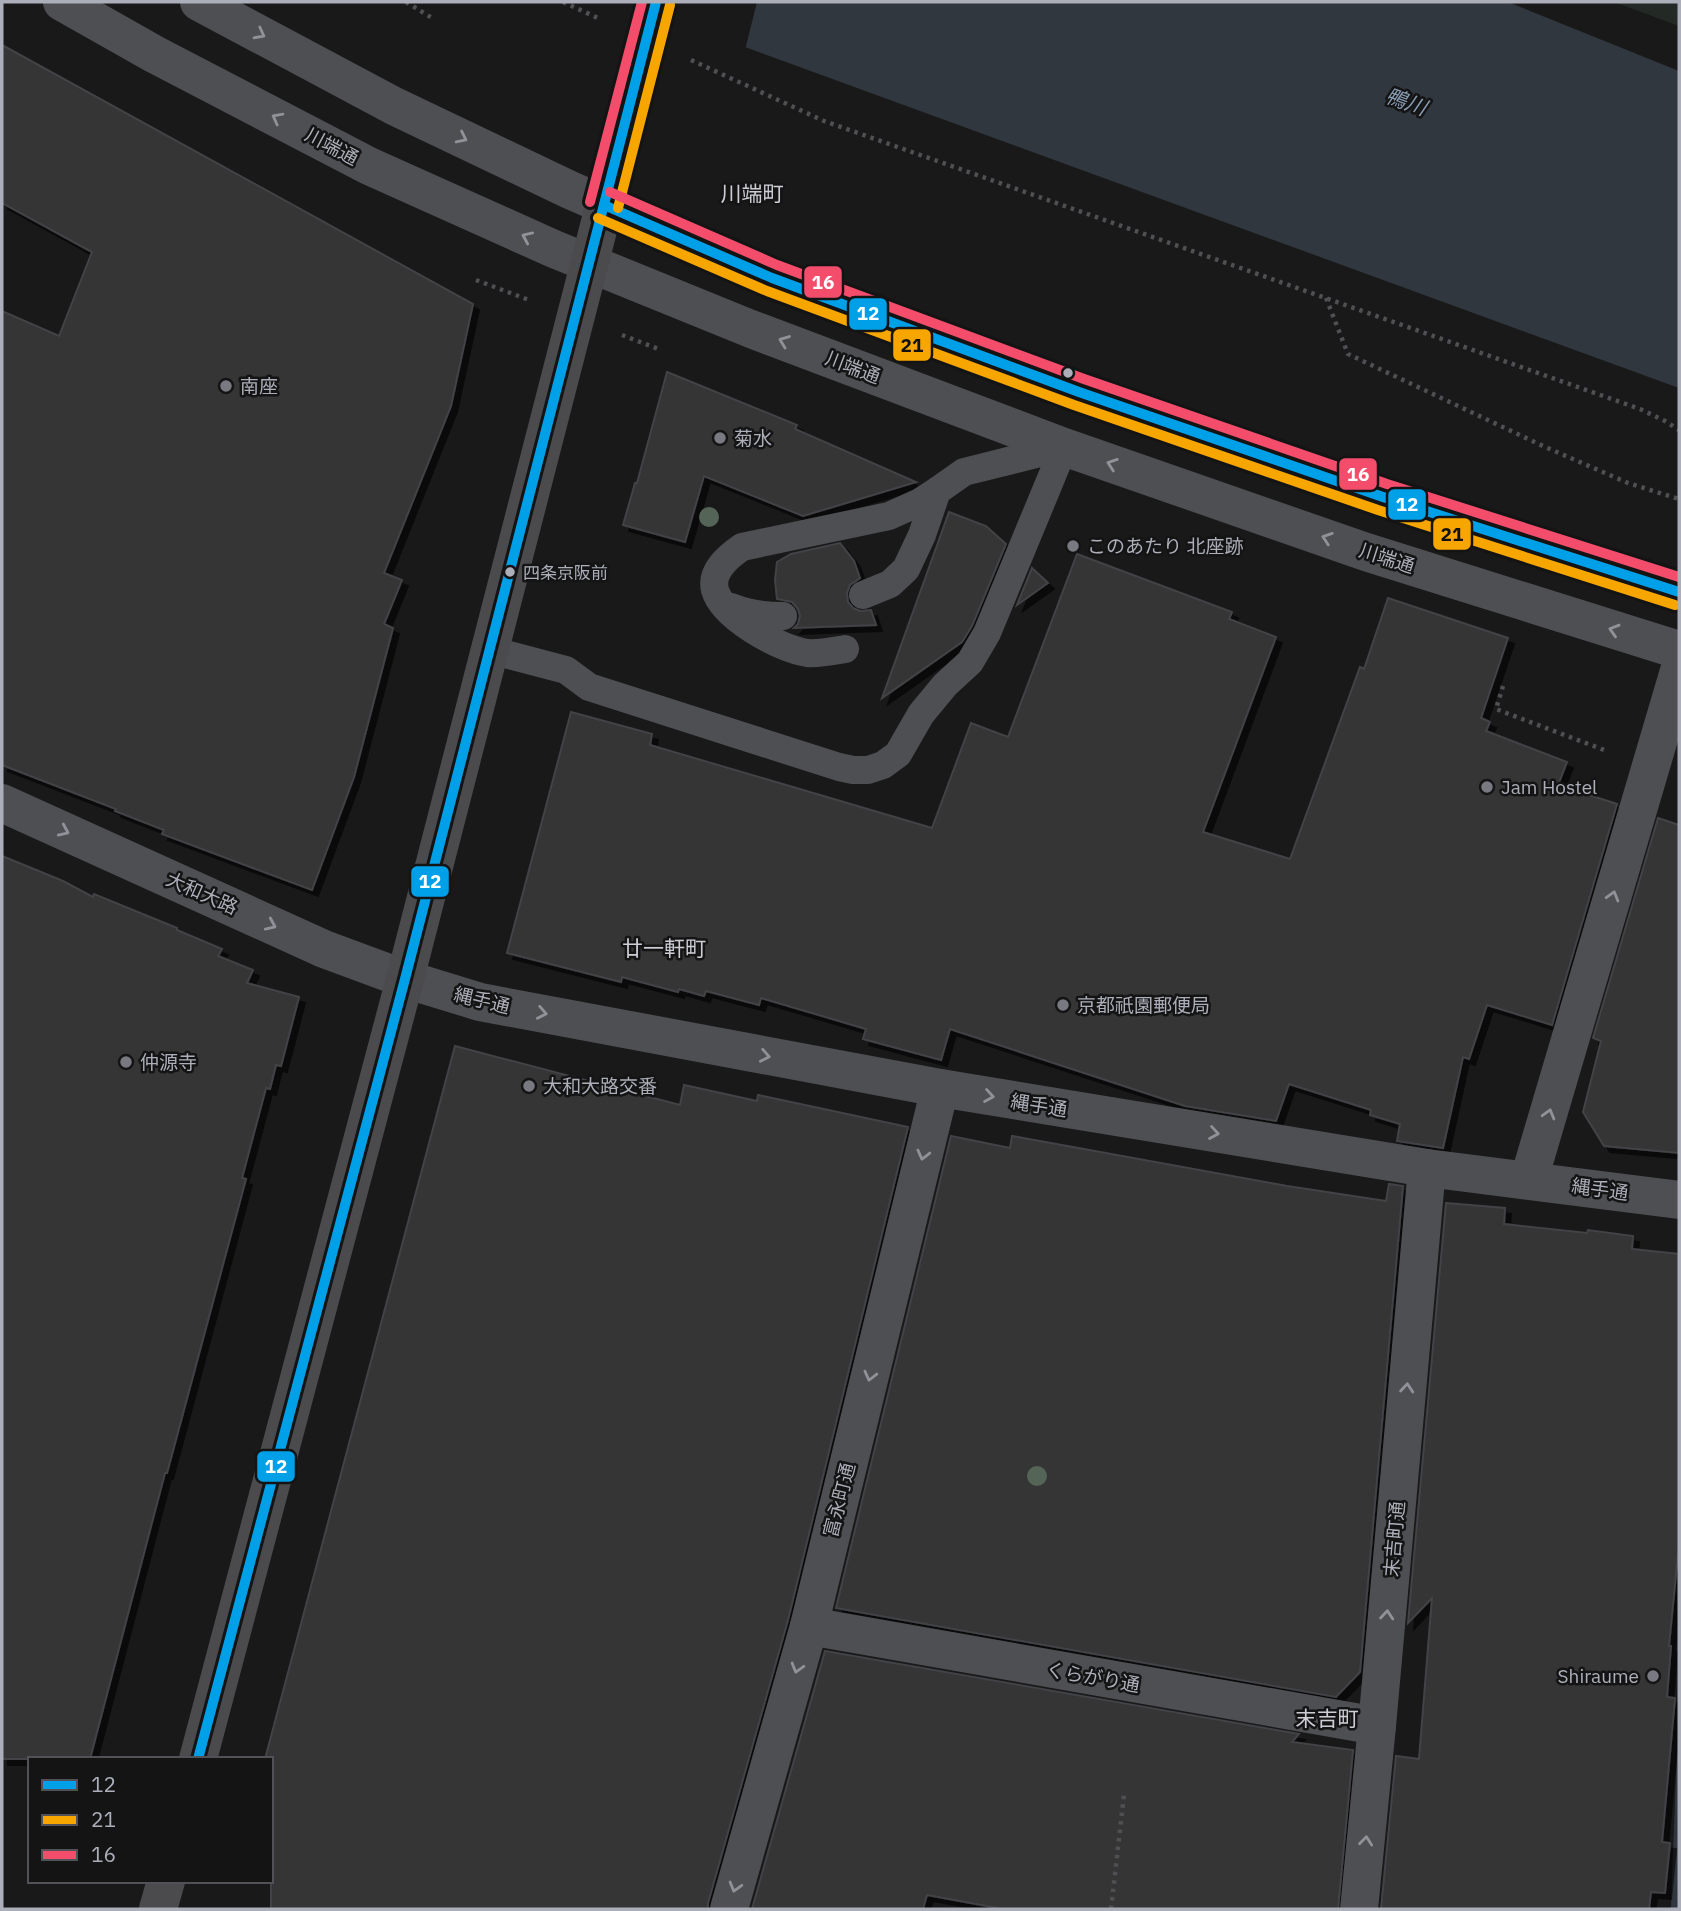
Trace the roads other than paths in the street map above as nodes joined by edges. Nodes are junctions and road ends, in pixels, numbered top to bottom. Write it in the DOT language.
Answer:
graph roads {
  1 [pos="62,2"];
  2 [pos="200,2"];
  3 [pos="656,2"];
  4 [pos="604,205"];
  5 [pos="590,263"];
  6 [pos="1063,446"];
  7 [pos="937,491"];
  8 [pos="1679,592"];
  9 [pos="863,595"];
  10 [pos="723,604"];
  11 [pos="783,616"];
  12 [pos="845,649"];
  13 [pos="490,650"];
  14 [pos="1679,650"];
  15 [pos="1679,671"];
  16 [pos="2,803"];
  17 [pos="405,979"];
  18 [pos="940,1088"];
  19 [pos="1427,1168"];
  20 [pos="1529,1179"];
  21 [pos="1679,1200"];
  22 [pos="809,1626"];
  23 [pos="1377,1726"];
  24 [pos="199,1757"];
  25 [pos="165,1883"];
  26 [pos="158,1909"];
  27 [pos="729,1909"];
  28 [pos="1359,1909"];
  5 -- 1 [label="street, 川端通, one-way"];
  2 -- 4 [label="street, one-way"];
  3 -- 4 [label="main road, bridge"];
  4 -- 5 [label="main road"];
  4 -- 8 [label="street"];
  6 -- 5 [label="street, 川端通, one-way"];
  5 -- 13 [label="main road"];
  6 -- 7 [label="lane"];
  6 -- 13 [label="lane"];
  14 -- 6 [label="street, 川端通, one-way"];
  7 -- 9 [label="lane"];
  7 -- 10 [label="lane"];
  10 -- 11 [label="lane"];
  10 -- 12 [label="lane"];
  13 -- 17 [label="main road"];
  20 -- 15 [label="street, one-way"];
  16 -- 17 [label="street, 大和大路, one-way"];
  17 -- 18 [label="street, 縄手通, one-way"];
  17 -- 24 [label="main road"];
  18 -- 19 [label="street, 縄手通, one-way"];
  18 -- 22 [label="street, 富永町通, one-way"];
  19 -- 20 [label="street, 縄手通"];
  23 -- 19 [label="street, 末吉町通, one-way"];
  20 -- 21 [label="street, 縄手通"];
  22 -- 23 [label="street, くらがり通"];
  22 -- 27 [label="street, 富永町通, one-way"];
  28 -- 23 [label="street, 末吉町通, one-way"];
  25 -- 26 [label="main road"];
}
